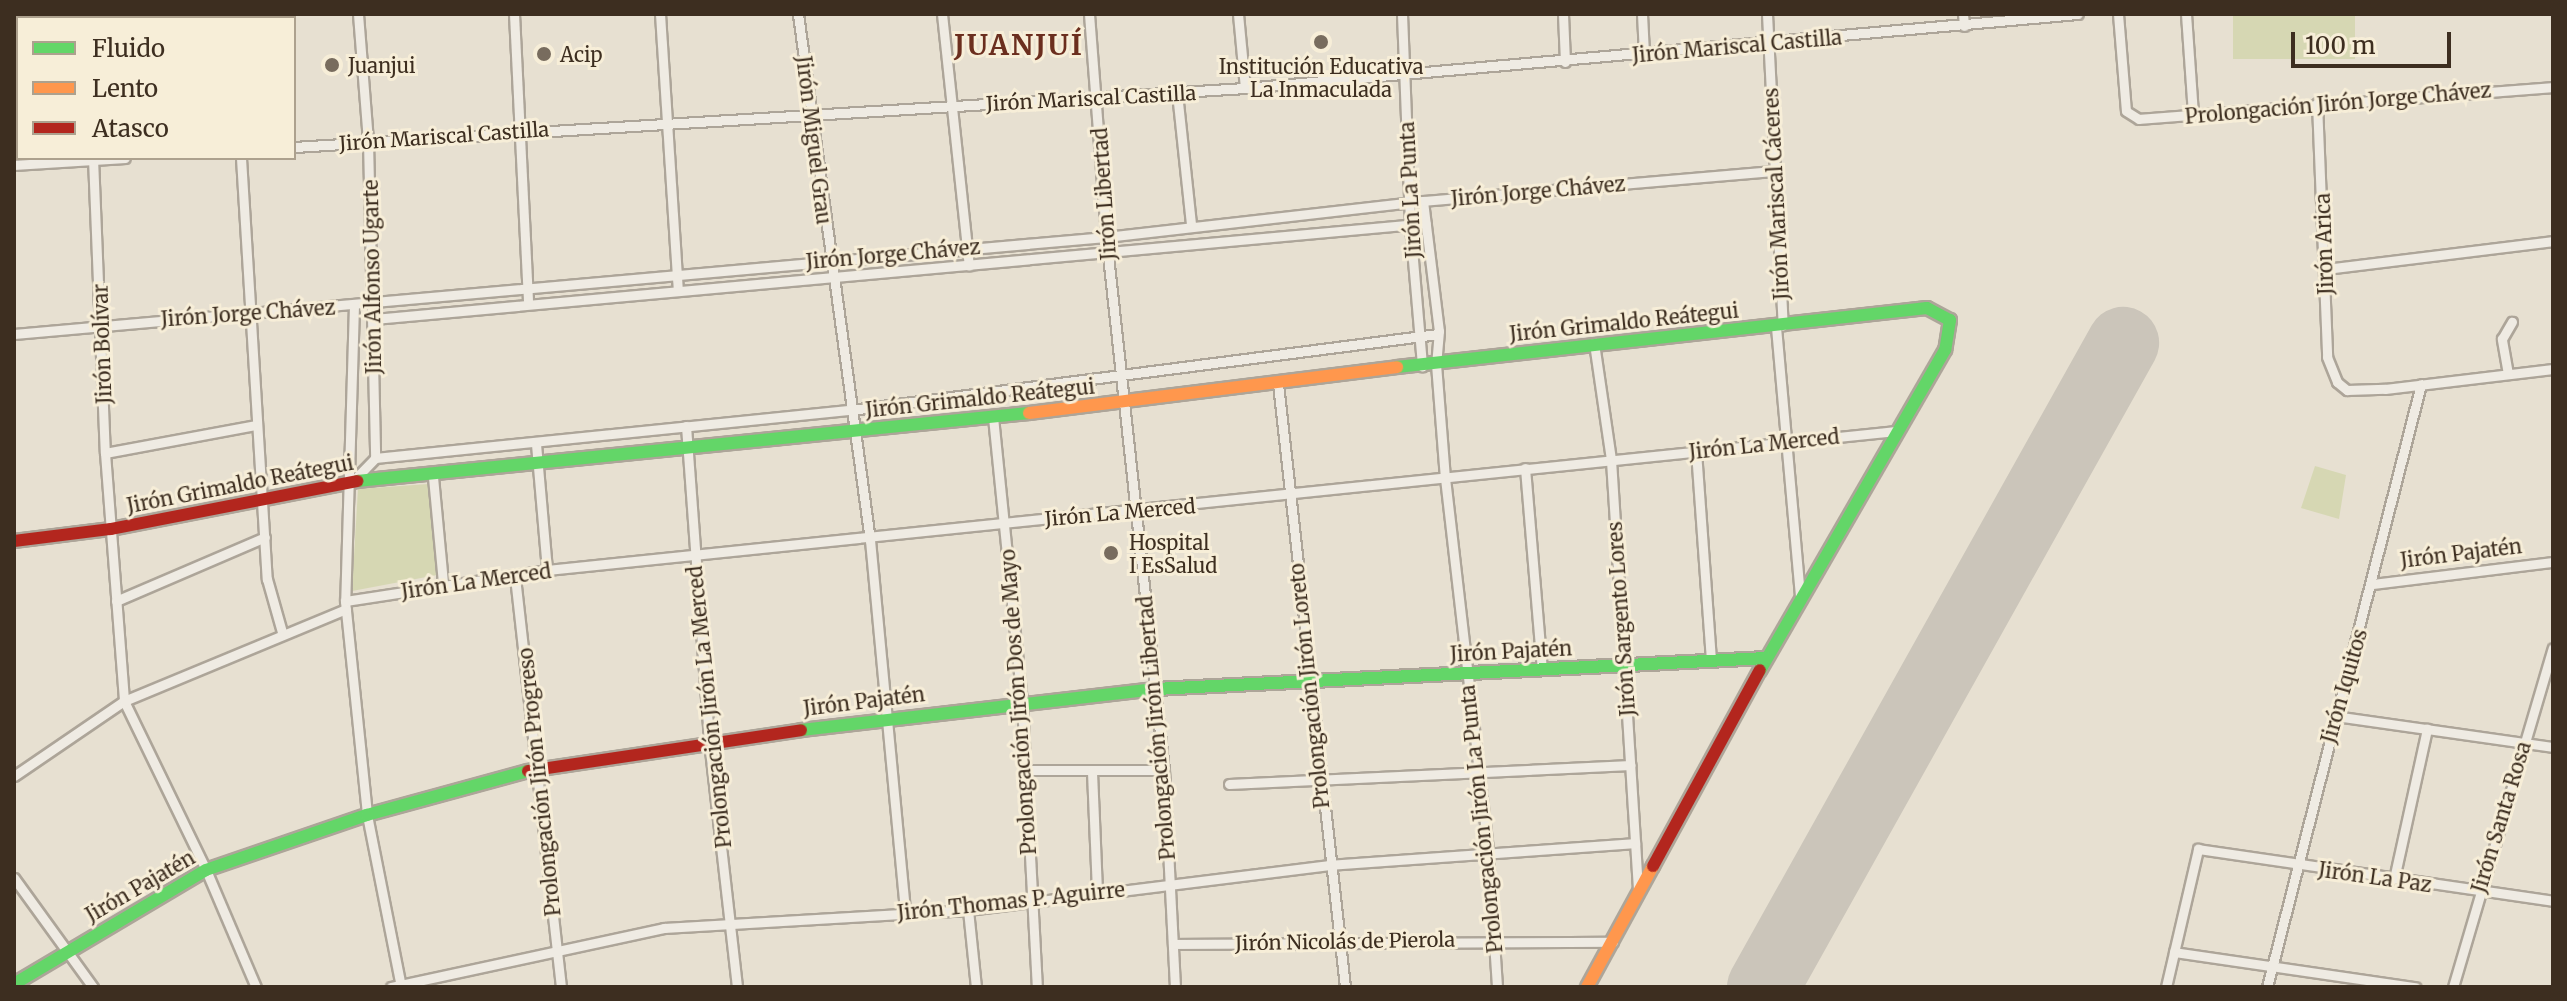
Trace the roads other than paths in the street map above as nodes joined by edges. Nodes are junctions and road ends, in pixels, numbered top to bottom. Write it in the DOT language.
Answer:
graph roads {
  1 [pos="35,14"];
  2 [pos="358,14"];
  3 [pos="514,14"];
  4 [pos="660,14"];
  5 [pos="798,14"];
  6 [pos="942,14"];
  7 [pos="1089,14"];
  8 [pos="1238,14"];
  9 [pos="1402,14"];
  10 [pos="1563,14"];
  11 [pos="1642,14"];
  12 [pos="1767,14"];
  13 [pos="1945,14"];
  14 [pos="1963,14"];
  15 [pos="2078,14"];
  16 [pos="2118,14"];
  17 [pos="2186,14"];
  18 [pos="14,15"];
  19 [pos="1964,26"];
  20 [pos="1947,28"];
  21 [pos="1770,43"];
  22 [pos="1644,54"];
  23 [pos="1565,62"];
  24 [pos="1405,76"];
  25 [pos="2553,87"];
  26 [pos="1245,88"];
  27 [pos="1177,93"];
  28 [pos="1097,96"];
  29 [pos="2317,103"];
  30 [pos="952,107"];
  31 [pos="2193,114"];
  32 [pos="812,117"];
  33 [pos="667,123"];
  34 [pos="519,129"];
  35 [pos="368,141"];
  36 [pos="296,147"];
  37 [pos="81,160"];
  38 [pos="94,160"];
  39 [pos="241,160"];
  40 [pos="14,165"];
  41 [pos="1772,171"];
  42 [pos="1423,201"];
  43 [pos="1410,203"];
  44 [pos="1426,223"];
  45 [pos="1191,225"];
  46 [pos="1410,225"];
  47 [pos="1106,237"];
  48 [pos="2553,241"];
  49 [pos="966,248"];
  50 [pos="1108,254"];
  51 [pos="830,260"];
  52 [pos="969,266"];
  53 [pos="2326,269"];
  54 [pos="677,275"];
  55 [pos="833,280"];
  56 [pos="527,286"];
  57 [pos="678,290"];
  58 [pos="374,303"];
  59 [pos="528,304"];
  60 [pos="354,305"];
  61 [pos="254,312"];
  62 [pos="374,319"];
  63 [pos="2512,322"];
  64 [pos="103,325"];
  65 [pos="1779,326"];
  66 [pos="14,334"];
  67 [pos="1438,334"];
  68 [pos="1418,336"];
  69 [pos="1594,343"];
  70 [pos="1436,364"];
  71 [pos="1422,366"];
  72 [pos="2553,369"];
  73 [pos="2508,374"];
  74 [pos="1122,375"];
  75 [pos="1278,384"];
  76 [pos="2421,384"];
  77 [pos="1124,402"];
  78 [pos="851,410"];
  79 [pos="993,417"];
  80 [pos="256,425"];
  81 [pos="686,426"];
  82 [pos="1896,431"];
  83 [pos="855,432"];
  84 [pos="1786,440"];
  85 [pos="536,444"];
  86 [pos="687,450"];
  87 [pos="1696,451"];
  88 [pos="105,453"];
  89 [pos="375,458"];
  90 [pos="1611,460"];
  91 [pos="536,465"];
  92 [pos="1525,468"];
  93 [pos="433,477"];
  94 [pos="1445,478"];
  95 [pos="352,482"];
  96 [pos="1287,495"];
  97 [pos="263,498"];
  98 [pos="1136,511"];
  99 [pos="1004,522"];
  100 [pos="111,529"];
  101 [pos="265,537"];
  102 [pos="870,540"];
  103 [pos="14,541"];
  104 [pos="694,558"];
  105 [pos="2553,562"];
  106 [pos="547,570"];
  107 [pos="515,577"];
  108 [pos="443,582"];
  109 [pos="2373,584"];
  110 [pos="116,601"];
  111 [pos="1800,604"];
  112 [pos="345,605"];
  113 [pos="282,632"];
  114 [pos="2553,648"];
  115 [pos="1711,658"];
  116 [pos="1766,658"];
  117 [pos="1624,666"];
  118 [pos="1542,669"];
  119 [pos="1466,673"];
  120 [pos="1309,678"];
  121 [pos="1156,689"];
  122 [pos="124,701"];
  123 [pos="1022,703"];
  124 [pos="2335,716"];
  125 [pos="888,717"];
  126 [pos="2427,729"];
  127 [pos="709,741"];
  128 [pos="2523,743"];
  129 [pos="2553,747"];
  130 [pos="1631,765"];
  131 [pos="540,768"];
  132 [pos="1025,770"];
  133 [pos="1164,770"];
  134 [pos="1092,772"];
  135 [pos="1475,772"];
  136 [pos="14,776"];
  137 [pos="1320,777"];
  138 [pos="1229,784"];
  139 [pos="367,815"];
  140 [pos="1635,843"];
  141 [pos="1488,851"];
  142 [pos="1329,865"];
  143 [pos="2298,865"];
  144 [pos="206,870"];
  145 [pos="14,878"];
  146 [pos="2394,879"];
  147 [pos="1169,886"];
  148 [pos="1097,891"];
  149 [pos="2478,892"];
  150 [pos="1639,896"];
  151 [pos="1032,901"];
  152 [pos="2553,901"];
  153 [pos="968,910"];
  154 [pos="905,913"];
  155 [pos="731,920"];
  156 [pos="1496,939"];
  157 [pos="1339,942"];
  158 [pos="1613,942"];
  159 [pos="1173,944"];
  160 [pos="557,948"];
  161 [pos="66,952"];
  162 [pos="2174,952"];
  163 [pos="2272,966"];
  164 [pos="14,984"];
  165 [pos="397,986"];
  166 [pos="93,987"];
  167 [pos="256,987"];
  168 [pos="561,987"];
  169 [pos="737,987"];
  170 [pos="976,987"];
  171 [pos="1037,987"];
  172 [pos="1175,987"];
  173 [pos="1345,987"];
  174 [pos="1497,987"];
  175 [pos="1587,987"];
  176 [pos="2166,987"];
  177 [pos="2267,987"];
  178 [pos="2415,987"];
  179 [pos="2453,987"];
  1 -- 18 [label="street"];
  2 -- 35 [label="street, Jirón Alfonso Ugarte"];
  3 -- 34 [label="street"];
  4 -- 33 [label="street"];
  5 -- 32 [label="street, Jirón Miguel Grau"];
  6 -- 30 [label="street"];
  7 -- 28 [label="street, Jirón Libertad"];
  8 -- 26 [label="street"];
  9 -- 24 [label="street, Jirón La Punta"];
  10 -- 23 [label="street"];
  11 -- 22 [label="street"];
  12 -- 21 [label="street, Jirón Mariscal Cáceres"];
  13 -- 20 [label="street"];
  14 -- 19 [label="street"];
  15 -- 19 [label="street, Jirón Mariscal Castilla"];
  16 -- 31 [label="street, Prolongación Jirón Jorge Chávez"];
  17 -- 31 [label="street"];
  19 -- 20 [label="street, Jirón Mariscal Castilla"];
  20 -- 21 [label="street, Jirón Mariscal Castilla"];
  21 -- 22 [label="street, Jirón Mariscal Castilla"];
  21 -- 41 [label="street, Jirón Mariscal Cáceres"];
  22 -- 23 [label="street, Jirón Mariscal Castilla"];
  23 -- 24 [label="street, Jirón Mariscal Castilla"];
  24 -- 26 [label="street, Jirón Mariscal Castilla"];
  24 -- 43 [label="street, Jirón La Punta"];
  25 -- 29 [label="street, Prolongación Jirón Jorge Chávez"];
  26 -- 27 [label="street, Jirón Mariscal Castilla"];
  27 -- 28 [label="street, Jirón Mariscal Castilla"];
  27 -- 45 [label="street"];
  28 -- 30 [label="street, Jirón Mariscal Castilla"];
  28 -- 47 [label="street, Jirón Libertad"];
  29 -- 31 [label="street, Prolongación Jirón Jorge Chávez"];
  29 -- 53 [label="street, Jirón Arica"];
  30 -- 32 [label="street, Jirón Mariscal Castilla"];
  30 -- 49 [label="street"];
  32 -- 33 [label="street, Jirón Mariscal Castilla"];
  32 -- 51 [label="street, Jirón Miguel Grau"];
  33 -- 34 [label="street, Jirón Mariscal Castilla"];
  33 -- 54 [label="street"];
  34 -- 35 [label="street, Jirón Mariscal Castilla"];
  34 -- 56 [label="street"];
  35 -- 36 [label="street, Jirón Mariscal Castilla"];
  35 -- 58 [label="street, Jirón Alfonso Ugarte"];
  37 -- 40 [label="street"];
  38 -- 64 [label="street, Jirón Bolívar"];
  39 -- 61 [label="street"];
  41 -- 42 [label="street, Jirón Jorge Chávez"];
  41 -- 65 [label="street, Jirón Mariscal Cáceres"];
  42 -- 43 [label="street, Jirón Jorge Chávez"];
  42 -- 44 [label="street, Jirón La Punta"];
  43 -- 45 [label="street, Jirón Jorge Chávez"];
  43 -- 46 [label="street, Jirón La Punta"];
  44 -- 46 [label="street, Jirón Jorge Chávez"];
  44 -- 67 [label="street, Jirón La Punta"];
  45 -- 47 [label="street, Jirón Jorge Chávez"];
  46 -- 50 [label="street, Jirón Jorge Chávez"];
  46 -- 68 [label="street, Jirón La Punta"];
  47 -- 49 [label="street, Jirón Jorge Chávez"];
  47 -- 50 [label="street, Jirón Libertad"];
  48 -- 53 [label="street"];
  49 -- 51 [label="street, Jirón Jorge Chávez"];
  49 -- 52 [label="street"];
  50 -- 52 [label="street, Jirón Jorge Chávez"];
  50 -- 74 [label="street, Jirón Libertad"];
  51 -- 54 [label="street, Jirón Jorge Chávez"];
  51 -- 55 [label="street, Jirón Miguel Grau"];
  52 -- 55 [label="street, Jirón Jorge Chávez"];
  53 -- 76 [label="street, Jirón Arica"];
  54 -- 56 [label="street, Jirón Jorge Chávez"];
  54 -- 57 [label="street"];
  55 -- 57 [label="street, Jirón Jorge Chávez"];
  55 -- 78 [label="street, Jirón Miguel Grau"];
  56 -- 58 [label="street, Jirón Jorge Chávez"];
  56 -- 59 [label="street"];
  57 -- 59 [label="street, Jirón Jorge Chávez"];
  58 -- 60 [label="street, Jirón Jorge Chávez"];
  58 -- 62 [label="street, Jirón Alfonso Ugarte"];
  59 -- 62 [label="street, Jirón Jorge Chávez"];
  60 -- 61 [label="street, Jirón Jorge Chávez"];
  60 -- 95 [label="street"];
  61 -- 64 [label="street, Jirón Jorge Chávez"];
  61 -- 80 [label="street"];
  62 -- 89 [label="street, Jirón Alfonso Ugarte"];
  63 -- 73 [label="street"];
  64 -- 66 [label="street, Jirón Jorge Chávez"];
  64 -- 88 [label="street, Jirón Bolívar"];
  65 -- 69 [label="street, Jirón Grimaldo Reátegui"];
  65 -- 82 [label="street, Jirón Grimaldo Reátegui"];
  65 -- 84 [label="street, Jirón Mariscal Cáceres"];
  67 -- 68 [label="street, Jirón Grimaldo Reátegui"];
  67 -- 70 [label="street, Jirón La Punta"];
  68 -- 71 [label="street, Jirón La Punta"];
  68 -- 74 [label="street, Jirón Grimaldo Reátegui"];
  69 -- 70 [label="street, Jirón Grimaldo Reátegui"];
  69 -- 90 [label="street, Jirón Sargento Lores"];
  70 -- 71 [label="street, Jirón Grimaldo Reátegui"];
  70 -- 94 [label="street, Prolongación Jirón La Punta"];
  71 -- 75 [label="street, Jirón Grimaldo Reátegui"];
  72 -- 73 [label="street"];
  73 -- 76 [label="street"];
  74 -- 77 [label="street, Prolongación Jirón Libertad"];
  74 -- 78 [label="street, Jirón Grimaldo Reátegui"];
  75 -- 77 [label="street, Jirón Grimaldo Reátegui"];
  75 -- 96 [label="street, Prolongación Jirón Loreto"];
  76 -- 109 [label="street, Jirón Iquitos"];
  77 -- 79 [label="street, Jirón Grimaldo Reátegui"];
  77 -- 98 [label="street, Prolongación Jirón Libertad"];
  78 -- 81 [label="street, Jirón Grimaldo Reátegui"];
  78 -- 83 [label="street, Jirón Miguel Grau"];
  79 -- 83 [label="street, Jirón Grimaldo Reátegui"];
  79 -- 99 [label="street, Prolongación Jirón Dos de Mayo"];
  80 -- 88 [label="street"];
  80 -- 97 [label="street"];
  81 -- 85 [label="street, Jirón Grimaldo Reátegui"];
  81 -- 86 [label="street, Prolongación Jirón La Merced"];
  82 -- 84 [label="street, Jirón La Merced"];
  82 -- 111 [label="street"];
  83 -- 86 [label="street, Jirón Grimaldo Reátegui"];
  83 -- 102 [label="street, Jirón Miguel Grau"];
  84 -- 87 [label="street, Jirón La Merced"];
  84 -- 111 [label="street, Jirón Mariscal Cáceres"];
  85 -- 89 [label="street, Jirón Grimaldo Reátegui"];
  85 -- 91 [label="street"];
  86 -- 91 [label="street, Jirón Grimaldo Reátegui"];
  86 -- 104 [label="street, Prolongación Jirón La Merced"];
  87 -- 90 [label="street, Jirón La Merced"];
  87 -- 115 [label="street"];
  88 -- 100 [label="street, Jirón Bolívar"];
  89 -- 95 [label="street"];
  90 -- 92 [label="street, Jirón La Merced"];
  90 -- 117 [label="street, Jirón Sargento Lores"];
  91 -- 93 [label="street, Jirón Grimaldo Reátegui"];
  91 -- 106 [label="street"];
  92 -- 94 [label="street, Jirón La Merced"];
  92 -- 118 [label="street"];
  93 -- 95 [label="street, Jirón Grimaldo Reátegui"];
  93 -- 108 [label="street"];
  94 -- 96 [label="street, Jirón La Merced"];
  94 -- 119 [label="street, Prolongación Jirón La Punta"];
  95 -- 97 [label="street, Jirón Grimaldo Reátegui"];
  95 -- 112 [label="street"];
  96 -- 98 [label="street, Jirón La Merced"];
  96 -- 120 [label="street, Prolongación Jirón Loreto"];
  97 -- 100 [label="street, Jirón Grimaldo Reátegui"];
  97 -- 101 [label="street"];
  98 -- 99 [label="street, Jirón La Merced"];
  98 -- 121 [label="street, Prolongación Jirón Libertad"];
  99 -- 102 [label="street, Jirón La Merced"];
  99 -- 123 [label="street, Prolongación Jirón Dos de Mayo"];
  100 -- 103 [label="street, Jirón Grimaldo Reátegui"];
  100 -- 110 [label="street, Jirón Bolívar"];
  101 -- 110 [label="street"];
  101 -- 113 [label="street"];
  102 -- 104 [label="street, Jirón La Merced"];
  102 -- 125 [label="street, Jirón Miguel Grau"];
  104 -- 106 [label="street, Jirón La Merced"];
  104 -- 127 [label="street, Prolongación Jirón La Merced"];
  105 -- 109 [label="street, Jirón Pajatén"];
  106 -- 107 [label="street, Jirón La Merced"];
  107 -- 108 [label="street, Jirón La Merced"];
  107 -- 131 [label="street, Prolongación Jirón Progreso"];
  108 -- 112 [label="street, Jirón La Merced"];
  109 -- 124 [label="street, Jirón Iquitos"];
  110 -- 122 [label="street, Jirón Bolívar"];
  111 -- 116 [label="street"];
  112 -- 113 [label="street, Jirón La Merced"];
  112 -- 139 [label="street"];
  113 -- 122 [label="street, Jirón La Merced"];
  114 -- 128 [label="street, Jirón Santa Rosa"];
  115 -- 116 [label="street, Jirón Pajatén"];
  115 -- 117 [label="street, Jirón Pajatén"];
  116 -- 150 [label="street"];
  117 -- 118 [label="street, Jirón Pajatén"];
  117 -- 130 [label="street, Jirón Sargento Lores"];
  118 -- 119 [label="street, Jirón Pajatén"];
  119 -- 120 [label="street, Jirón Pajatén"];
  119 -- 135 [label="street, Prolongación Jirón La Punta"];
  120 -- 121 [label="street, Jirón Pajatén"];
  120 -- 137 [label="street, Prolongación Jirón Loreto"];
  121 -- 123 [label="street, Jirón Pajatén"];
  121 -- 133 [label="street, Prolongación Jirón Libertad"];
  122 -- 136 [label="street, Jirón La Merced"];
  122 -- 144 [label="street"];
  123 -- 125 [label="street, Jirón Pajatén"];
  123 -- 132 [label="street, Prolongación Jirón Dos de Mayo"];
  124 -- 126 [label="street"];
  124 -- 143 [label="street, Jirón Iquitos"];
  125 -- 127 [label="street, Jirón Pajatén"];
  125 -- 154 [label="street, Jirón Miguel Grau"];
  126 -- 128 [label="street"];
  126 -- 146 [label="street"];
  127 -- 131 [label="street, Jirón Pajatén"];
  127 -- 155 [label="street, Prolongación Jirón La Merced"];
  128 -- 129 [label="street"];
  128 -- 149 [label="street, Jirón Santa Rosa"];
  130 -- 135 [label="street"];
  130 -- 140 [label="street, Jirón Sargento Lores"];
  131 -- 139 [label="street, Jirón Pajatén"];
  131 -- 160 [label="street, Prolongación Jirón Progreso"];
  132 -- 134 [label="street"];
  132 -- 151 [label="street, Prolongación Jirón Dos de Mayo"];
  133 -- 134 [label="street"];
  133 -- 147 [label="street, Prolongación Jirón Libertad"];
  134 -- 148 [label="street"];
  135 -- 137 [label="street"];
  135 -- 141 [label="street, Prolongación Jirón La Punta"];
  137 -- 138 [label="street"];
  137 -- 142 [label="street, Prolongación Jirón Loreto"];
  139 -- 144 [label="street, Jirón Pajatén"];
  139 -- 165 [label="street"];
  140 -- 141 [label="street, Jirón Thomas P. Aguirre"];
  140 -- 150 [label="street, Jirón Sargento Lores"];
  141 -- 142 [label="street, Jirón Thomas P. Aguirre"];
  141 -- 156 [label="street, Prolongación Jirón La Punta"];
  142 -- 147 [label="street, Jirón Thomas P. Aguirre"];
  142 -- 157 [label="street, Prolongación Jirón Loreto"];
  143 -- 146 [label="street, Jirón La Paz"];
  143 -- 162 [label="street, Jirón La Paz"];
  143 -- 163 [label="street, Jirón Iquitos"];
  144 -- 161 [label="street, Jirón Pajatén"];
  144 -- 167 [label="street"];
  145 -- 161 [label="street"];
  146 -- 149 [label="street, Jirón La Paz"];
  147 -- 148 [label="street, Jirón Thomas P. Aguirre"];
  147 -- 159 [label="street, Prolongación Jirón Libertad"];
  148 -- 151 [label="street, Jirón Thomas P. Aguirre"];
  149 -- 152 [label="street, Jirón La Paz"];
  149 -- 179 [label="street, Jirón Santa Rosa"];
  150 -- 158 [label="street"];
  151 -- 153 [label="street, Jirón Thomas P. Aguirre"];
  151 -- 171 [label="street, Prolongación Jirón Dos de Mayo"];
  153 -- 154 [label="street, Jirón Thomas P. Aguirre"];
  153 -- 170 [label="street"];
  154 -- 155 [label="street, Jirón Thomas P. Aguirre"];
  155 -- 160 [label="street, Jirón Thomas P. Aguirre"];
  155 -- 169 [label="street, Prolongación Jirón La Merced"];
  156 -- 157 [label="street, Jirón Nicolás de Pierola"];
  156 -- 158 [label="street, Jirón Nicolás de Pierola"];
  156 -- 174 [label="street, Prolongación Jirón La Punta"];
  157 -- 159 [label="street, Jirón Nicolás de Pierola"];
  157 -- 173 [label="street, Prolongación Jirón Loreto"];
  158 -- 175 [label="street"];
  159 -- 172 [label="street, Prolongación Jirón Libertad"];
  160 -- 165 [label="street, Jirón Thomas P. Aguirre"];
  160 -- 168 [label="street, Prolongación Jirón Progreso"];
  161 -- 164 [label="street, Jirón Pajatén"];
  161 -- 166 [label="street"];
  162 -- 163 [label="street"];
  162 -- 176 [label="street"];
  163 -- 177 [label="street, Jirón Iquitos"];
  163 -- 178 [label="street"];
}
